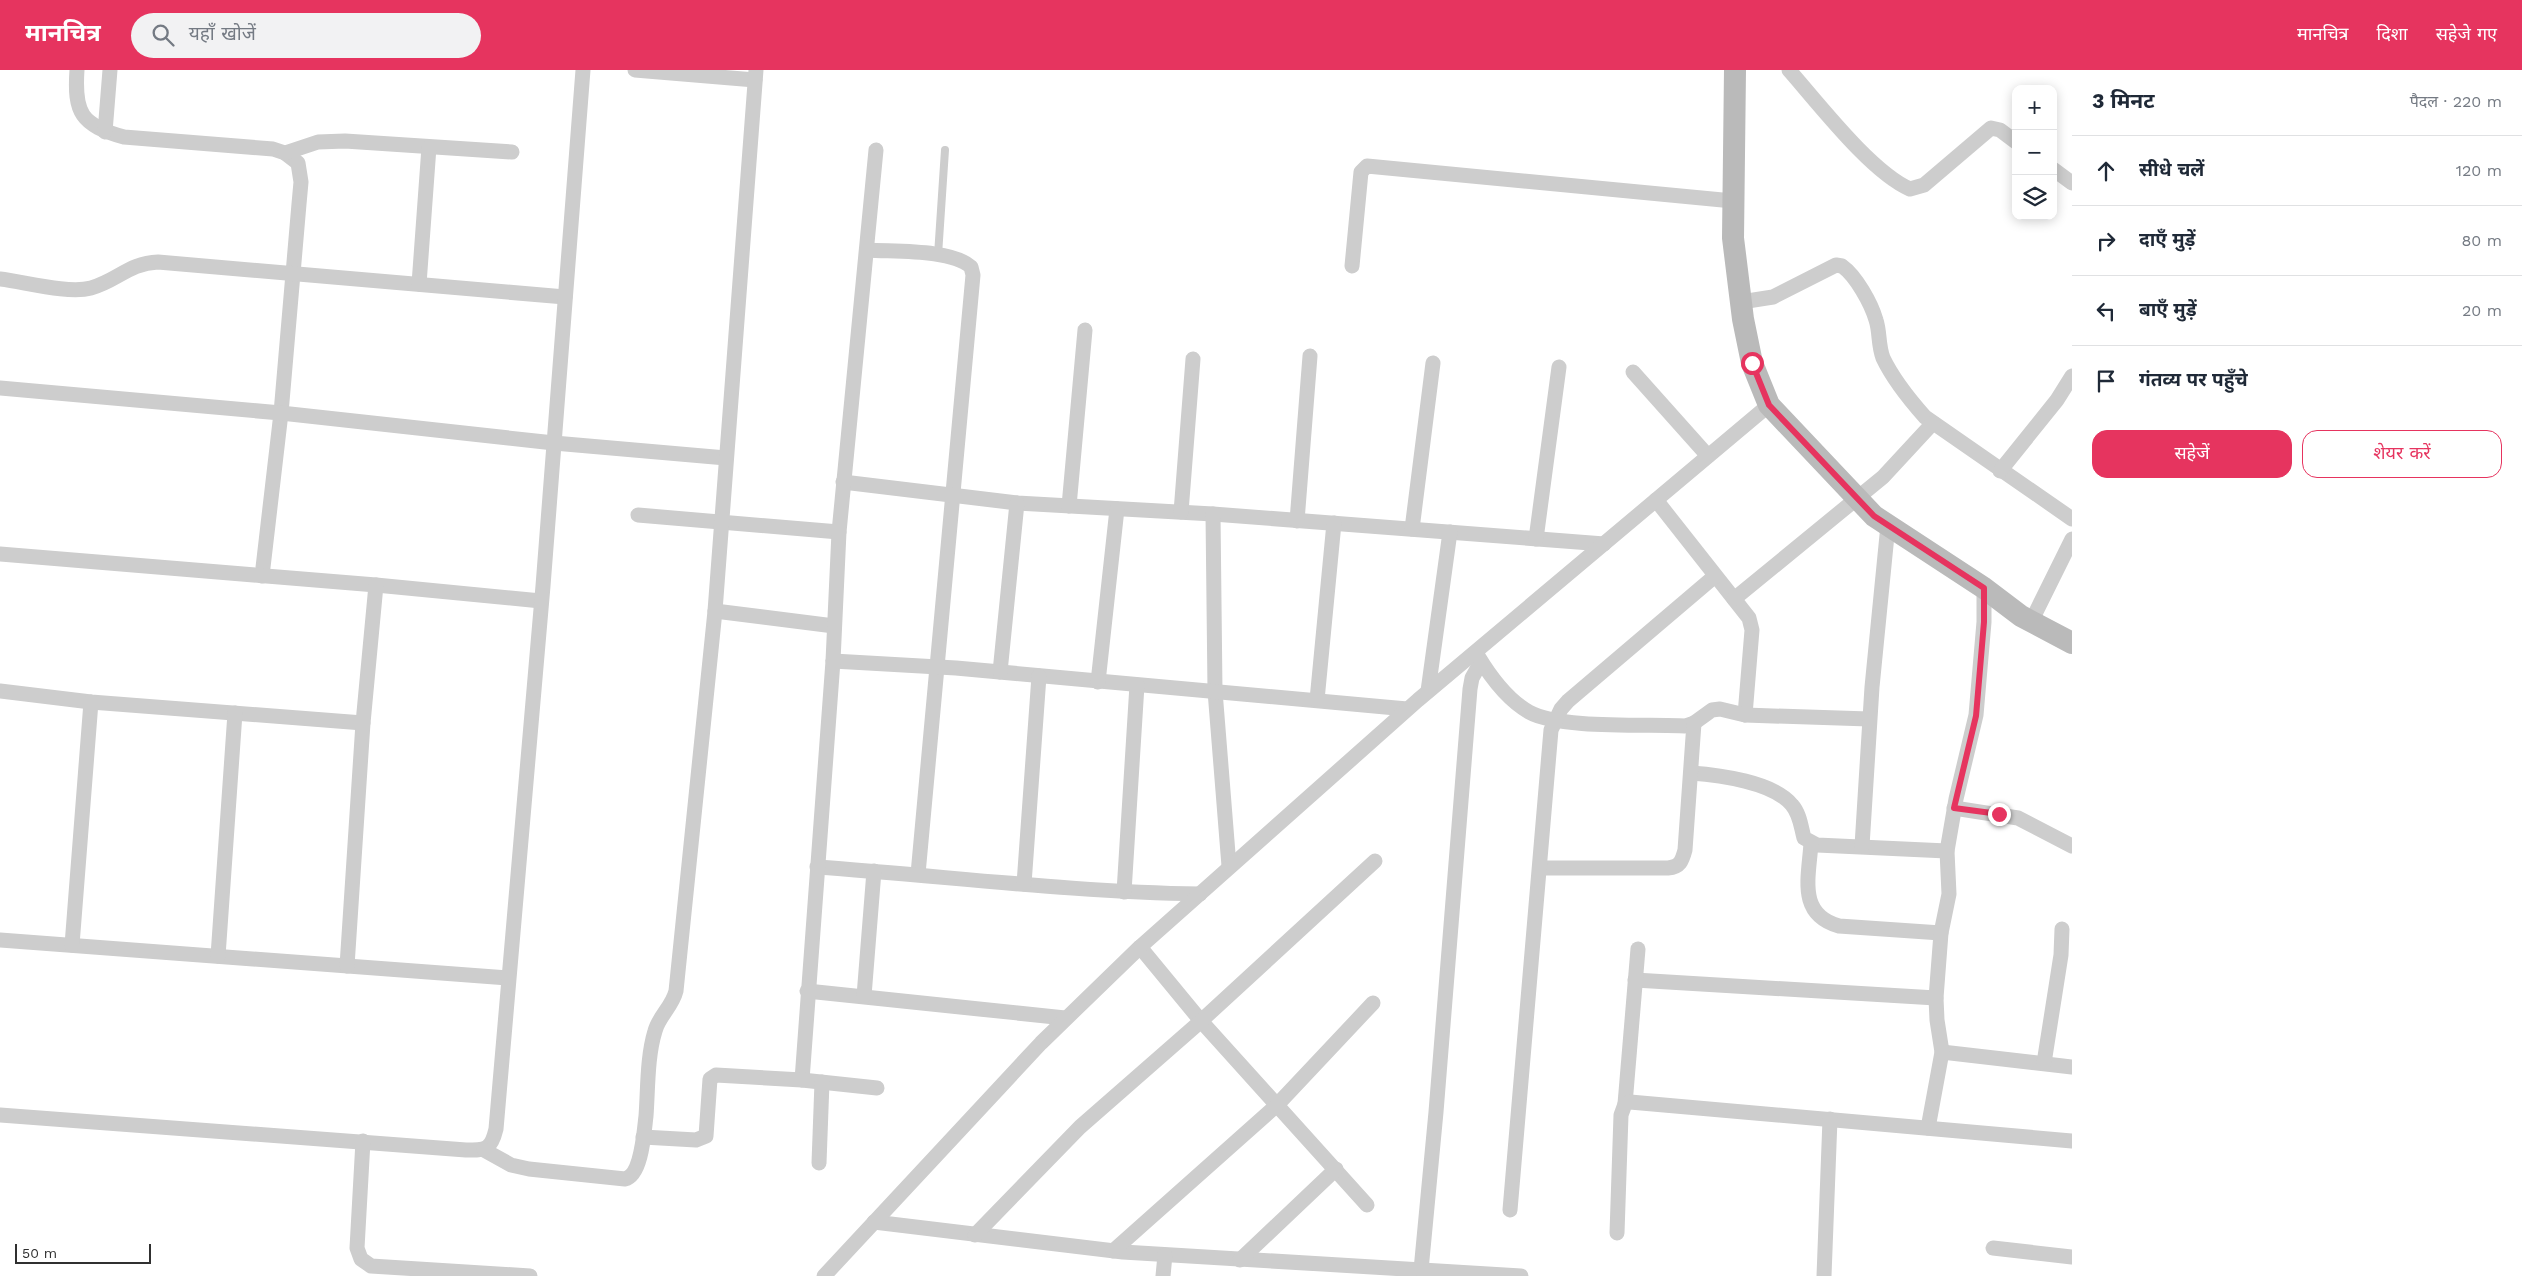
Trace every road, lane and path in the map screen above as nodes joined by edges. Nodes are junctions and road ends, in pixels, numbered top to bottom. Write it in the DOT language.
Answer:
graph roads {
  1 [pos="77,70"];
  2 [pos="110,70"];
  3 [pos="583,70"];
  4 [pos="635,70"];
  5 [pos="1736,70"];
  6 [pos="1789,70"];
  7 [pos="755,75"];
  8 [pos="106,132"];
  9 [pos="2012,139"];
  10 [pos="429,147"];
  11 [pos="876,150"];
  12 [pos="945,150"];
  13 [pos="512,152"];
  14 [pos="285,153"];
  15 [pos="2057,172"];
  16 [pos="2072,183"];
  17 [pos="1733,201"];
  18 [pos="868,250"];
  19 [pos="938,255"];
  20 [pos="1352,266"];
  21 [pos="292,272"];
  22 [pos="0,278"];
  23 [pos="419,284"];
  24 [pos="565,297"];
  25 [pos="1741,302"];
  26 [pos="1085,330"];
  27 [pos="1310,356"];
  28 [pos="1193,359"];
  29 [pos="1434,363"];
  30 [pos="1559,367"];
  31 [pos="1632,372"];
  32 [pos="2072,376"];
  33 [pos="0,388"];
  34 [pos="1769,405"];
  35 [pos="281,413"];
  36 [pos="1933,423"];
  37 [pos="554,443"];
  38 [pos="1708,456"];
  39 [pos="726,458"];
  40 [pos="2000,471"];
  41 [pos="843,482"];
  42 [pos="952,496"];
  43 [pos="1858,499"];
  44 [pos="1656,500"];
  45 [pos="1017,503"];
  46 [pos="1069,506"];
  47 [pos="1116,509"];
  48 [pos="1181,512"];
  49 [pos="1214,514"];
  50 [pos="638,515"];
  51 [pos="2072,519"];
  52 [pos="1297,520"];
  53 [pos="722,521"];
  54 [pos="1334,523"];
  55 [pos="1888,525"];
  56 [pos="1412,529"];
  57 [pos="839,532"];
  58 [pos="1450,532"];
  59 [pos="1536,539"];
  60 [pos="2072,539"];
  61 [pos="1604,544"];
  62 [pos="0,554"];
  63 [pos="262,576"];
  64 [pos="1715,576"];
  65 [pos="376,585"];
  66 [pos="1984,588"];
  67 [pos="1734,599"];
  68 [pos="541,602"];
  69 [pos="715,611"];
  70 [pos="2031,622"];
  71 [pos="834,626"];
  72 [pos="2072,643"];
  73 [pos="1478,657"];
  74 [pos="833,661"];
  75 [pos="936,668"];
  76 [pos="1000,672"];
  77 [pos="1039,676"];
  78 [pos="1098,682"];
  79 [pos="1137,685"];
  80 [pos="0,691"];
  81 [pos="1215,691"];
  82 [pos="1428,691"];
  83 [pos="1317,700"];
  84 [pos="91,702"];
  85 [pos="1407,710"];
  86 [pos="235,713"];
  87 [pos="1744,715"];
  88 [pos="1869,719"];
  89 [pos="1555,721"];
  90 [pos="363,723"];
  91 [pos="1694,723"];
  92 [pos="1691,773"];
  93 [pos="1954,808"];
  94 [pos="1810,843"];
  95 [pos="1862,846"];
  96 [pos="2072,846"];
  97 [pos="1947,851"];
  98 [pos="1375,861"];
  99 [pos="1229,866"];
  100 [pos="817,867"];
  101 [pos="1540,868"];
  102 [pos="874,871"];
  103 [pos="918,874"];
  104 [pos="1024,884"];
  105 [pos="1124,892"];
  106 [pos="1200,894"];
  107 [pos="2062,929"];
  108 [pos="1940,933"];
  109 [pos="0,940"];
  110 [pos="72,946"];
  111 [pos="1140,947"];
  112 [pos="1638,949"];
  113 [pos="218,956"];
  114 [pos="347,966"];
  115 [pos="508,978"];
  116 [pos="1635,980"];
  117 [pos="807,991"];
  118 [pos="864,996"];
  119 [pos="1936,998"];
  120 [pos="1373,1003"];
  121 [pos="1065,1018"];
  122 [pos="1201,1021"];
  123 [pos="1942,1052"];
  124 [pos="2044,1063"];
  125 [pos="2072,1067"];
  126 [pos="802,1080"];
  127 [pos="822,1082"];
  128 [pos="876,1088"];
  129 [pos="1626,1104"];
  130 [pos="1277,1105"];
  131 [pos="0,1114"];
  132 [pos="1830,1119"];
  133 [pos="1928,1128"];
  134 [pos="644,1137"];
  135 [pos="363,1141"];
  136 [pos="2072,1141"];
  137 [pos="484,1150"];
  138 [pos="819,1163"];
  139 [pos="1336,1169"];
  140 [pos="1367,1205"];
  141 [pos="1510,1210"];
  142 [pos="874,1222"];
  143 [pos="1617,1233"];
  144 [pos="975,1235"];
  145 [pos="1992,1248"];
  146 [pos="1113,1251"];
  147 [pos="1165,1255"];
  148 [pos="2072,1257"];
  149 [pos="1240,1260"];
  150 [pos="1421,1270"];
  151 [pos="530,1276"];
  152 [pos="824,1276"];
  153 [pos="1163,1276"];
  154 [pos="1521,1276"];
  155 [pos="1824,1276"];
  1 -- 8 [label="street"];
  2 -- 8 [label="street"];
  3 -- 24 [label="street"];
  4 -- 7 [label="street"];
  5 -- 17 [label="street"];
  6 -- 9 [label="street"];
  7 -- 39 [label="street"];
  8 -- 14 [label="street"];
  10 -- 13 [label="street"];
  10 -- 14 [label="street"];
  10 -- 23 [label="street"];
  11 -- 18 [label="street"];
  12 -- 19 [label="lane"];
  14 -- 21 [label="street"];
  15 -- 16 [label="street"];
  17 -- 20 [label="street"];
  17 -- 25 [label="street"];
  18 -- 19 [label="street"];
  18 -- 41 [label="street"];
  19 -- 42 [label="street"];
  21 -- 22 [label="street"];
  21 -- 23 [label="street"];
  21 -- 35 [label="street"];
  23 -- 24 [label="street"];
  24 -- 37 [label="street"];
  25 -- 34 [label="street"];
  25 -- 36 [label="street"];
  26 -- 46 [label="street"];
  27 -- 52 [label="street"];
  28 -- 48 [label="street"];
  29 -- 56 [label="street"];
  30 -- 59 [label="street"];
  31 -- 38 [label="street"];
  32 -- 40 [label="street"];
  33 -- 35 [label="street"];
  34 -- 38 [label="street"];
  34 -- 43 [label="street"];
  35 -- 37 [label="street"];
  35 -- 63 [label="street"];
  36 -- 40 [label="street"];
  36 -- 43 [label="street"];
  37 -- 39 [label="street"];
  37 -- 68 [label="street"];
  38 -- 44 [label="street"];
  39 -- 53 [label="street"];
  40 -- 51 [label="street"];
  41 -- 42 [label="street"];
  41 -- 57 [label="street"];
  42 -- 45 [label="street"];
  42 -- 75 [label="street"];
  43 -- 55 [label="street"];
  43 -- 67 [label="street"];
  44 -- 61 [label="street"];
  44 -- 64 [label="street"];
  45 -- 46 [label="street"];
  45 -- 76 [label="street"];
  46 -- 47 [label="street"];
  47 -- 48 [label="street"];
  47 -- 78 [label="street"];
  48 -- 49 [label="street"];
  49 -- 52 [label="street"];
  49 -- 81 [label="street"];
  50 -- 53 [label="street"];
  52 -- 54 [label="street"];
  53 -- 57 [label="street"];
  53 -- 69 [label="street"];
  54 -- 56 [label="street"];
  54 -- 83 [label="street"];
  55 -- 66 [label="street"];
  55 -- 88 [label="street"];
  56 -- 58 [label="street"];
  57 -- 71 [label="street"];
  58 -- 59 [label="street"];
  58 -- 82 [label="street"];
  59 -- 61 [label="street"];
  60 -- 70 [label="street"];
  61 -- 73 [label="street"];
  62 -- 63 [label="street"];
  63 -- 65 [label="street"];
  64 -- 67 [label="street"];
  64 -- 89 [label="street"];
  65 -- 68 [label="street"];
  65 -- 90 [label="street"];
  66 -- 70 [label="street"];
  66 -- 93 [label="street"];
  67 -- 87 [label="street"];
  68 -- 115 [label="street"];
  69 -- 71 [label="street"];
  69 -- 134 [label="street"];
  70 -- 72 [label="street"];
  71 -- 74 [label="street"];
  73 -- 82 [label="street"];
  73 -- 89 [label="street"];
  73 -- 150 [label="street"];
  74 -- 75 [label="street"];
  74 -- 100 [label="street"];
  75 -- 76 [label="street"];
  75 -- 103 [label="street"];
  76 -- 77 [label="street"];
  77 -- 78 [label="street"];
  77 -- 104 [label="street"];
  78 -- 79 [label="street"];
  79 -- 81 [label="street"];
  79 -- 105 [label="street"];
  80 -- 84 [label="street"];
  81 -- 83 [label="street"];
  81 -- 99 [label="street"];
  82 -- 85 [label="street"];
  83 -- 85 [label="street"];
  84 -- 86 [label="street"];
  84 -- 110 [label="street"];
  85 -- 99 [label="street"];
  86 -- 90 [label="street"];
  86 -- 113 [label="street"];
  87 -- 88 [label="street"];
  87 -- 91 [label="street"];
  88 -- 95 [label="street"];
  89 -- 91 [label="street"];
  89 -- 101 [label="street"];
  90 -- 114 [label="street"];
  91 -- 92 [label="street"];
  92 -- 94 [label="street"];
  92 -- 101 [label="street"];
  93 -- 96 [label="street"];
  93 -- 97 [label="street"];
  94 -- 95 [label="street"];
  94 -- 108 [label="street"];
  95 -- 97 [label="street"];
  97 -- 108 [label="street"];
  98 -- 122 [label="street"];
  99 -- 106 [label="street"];
  100 -- 102 [label="street"];
  100 -- 117 [label="street"];
  101 -- 141 [label="street"];
  102 -- 103 [label="street"];
  102 -- 118 [label="street"];
  103 -- 104 [label="street"];
  104 -- 105 [label="street"];
  105 -- 106 [label="street"];
  106 -- 111 [label="street"];
  107 -- 124 [label="street"];
  108 -- 119 [label="street"];
  109 -- 110 [label="street"];
  110 -- 113 [label="street"];
  111 -- 121 [label="street"];
  111 -- 122 [label="street"];
  112 -- 116 [label="street"];
  113 -- 114 [label="street"];
  114 -- 115 [label="street"];
  115 -- 137 [label="street"];
  116 -- 119 [label="street"];
  116 -- 129 [label="street"];
  117 -- 118 [label="street"];
  117 -- 126 [label="street"];
  118 -- 121 [label="street"];
  119 -- 123 [label="street"];
  120 -- 130 [label="street"];
  121 -- 142 [label="street"];
  122 -- 130 [label="street"];
  122 -- 144 [label="street"];
  123 -- 124 [label="street"];
  123 -- 133 [label="street"];
  124 -- 125 [label="street"];
  126 -- 127 [label="street"];
  126 -- 134 [label="street"];
  127 -- 128 [label="street"];
  127 -- 138 [label="street"];
  129 -- 132 [label="street"];
  129 -- 143 [label="street"];
  130 -- 139 [label="street"];
  130 -- 146 [label="street"];
  131 -- 135 [label="street"];
  132 -- 133 [label="street"];
  132 -- 155 [label="street"];
  133 -- 136 [label="street"];
  134 -- 137 [label="street"];
  135 -- 137 [label="street"];
  135 -- 151 [label="street"];
  139 -- 140 [label="street"];
  139 -- 149 [label="street"];
  142 -- 144 [label="street"];
  142 -- 152 [label="street"];
  144 -- 146 [label="street"];
  145 -- 148 [label="street"];
  146 -- 147 [label="street"];
  147 -- 149 [label="street"];
  147 -- 153 [label="street"];
  149 -- 150 [label="street"];
  150 -- 154 [label="street"];
}
